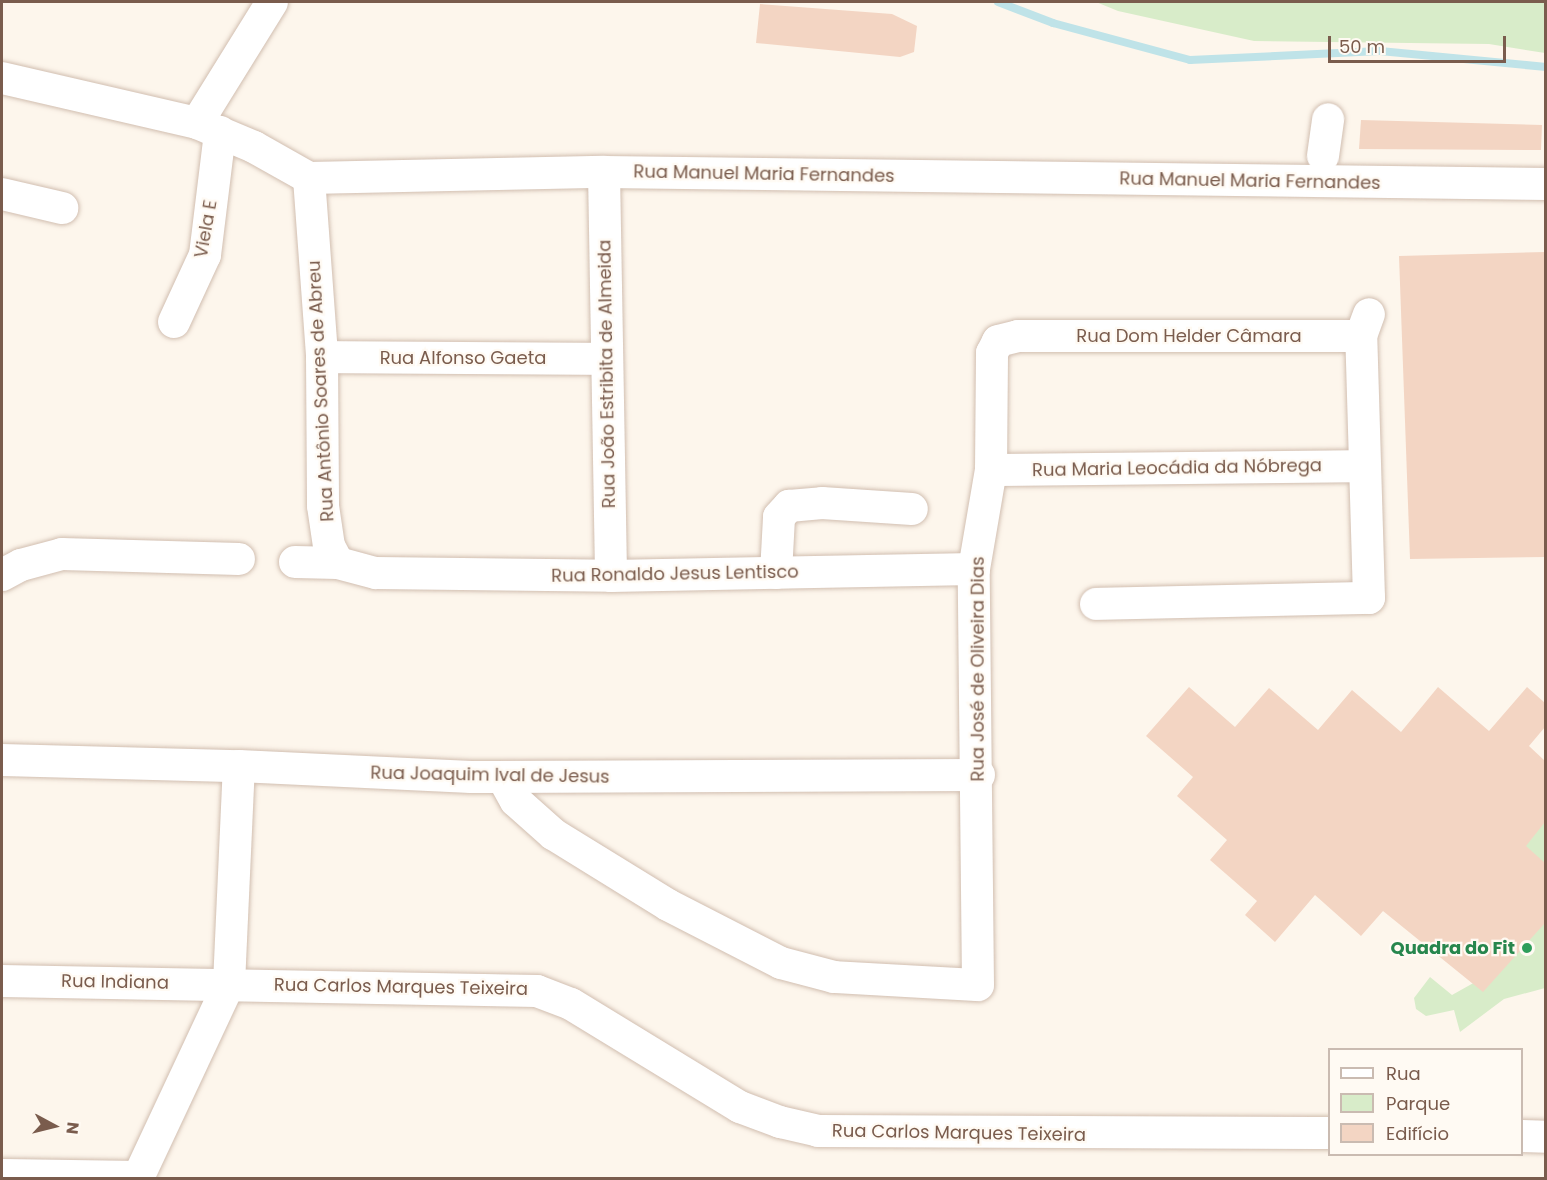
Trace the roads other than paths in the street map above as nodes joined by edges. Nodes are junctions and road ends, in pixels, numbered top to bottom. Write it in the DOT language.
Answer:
graph roads {
  1 [pos="272,2"];
  2 [pos="2,78"];
  3 [pos="1328,119"];
  4 [pos="208,127"];
  5 [pos="1323,156"];
  6 [pos="604,171"];
  7 [pos="309,178"];
  8 [pos="1545,184"];
  9 [pos="2,194"];
  10 [pos="62,208"];
  11 [pos="174,322"];
  12 [pos="1018,336"];
  13 [pos="322,357"];
  14 [pos="605,359"];
  15 [pos="1362,466"];
  16 [pos="992,470"];
  17 [pos="912,509"];
  18 [pos="239,559"];
  19 [pos="296,562"];
  20 [pos="338,563"];
  21 [pos="974,569"];
  22 [pos="776,573"];
  23 [pos="2,575"];
  24 [pos="611,576"];
  25 [pos="1096,604"];
  26 [pos="2,760"];
  27 [pos="239,766"];
  28 [pos="979,775"];
  29 [pos="503,777"];
  30 [pos="2,981"];
  31 [pos="229,984"];
  32 [pos="1328,1133"];
  33 [pos="1523,1136"];
  34 [pos="1545,1137"];
  35 [pos="2,1175"];
  36 [pos="138,1178"];
  1 -- 4 [label="street"];
  2 -- 4 [label="street, Rua Manuel Maria Fernandes"];
  3 -- 5 [label="street"];
  4 -- 7 [label="street, Rua Manuel Maria Fernandes"];
  4 -- 11 [label="street, Viela E"];
  6 -- 7 [label="street, Rua Manuel Maria Fernandes"];
  6 -- 8 [label="street, Rua Manuel Maria Fernandes"];
  6 -- 14 [label="street, Rua João Estribita de Almeida"];
  7 -- 13 [label="street, Rua Antônio Soares de Abreu"];
  9 -- 10 [label="street"];
  12 -- 15 [label="street, Rua Dom Helder Câmara"];
  12 -- 16 [label="street, Rua José de Oliveira Dias"];
  13 -- 14 [label="street, Rua Alfonso Gaeta"];
  13 -- 20 [label="street, Rua Antônio Soares de Abreu"];
  14 -- 24 [label="street, Rua João Estribita de Almeida"];
  15 -- 16 [label="street, Rua Maria Leocádia da Nóbrega"];
  15 -- 25 [label="street"];
  16 -- 21 [label="street, Rua José de Oliveira Dias"];
  17 -- 22 [label="street"];
  18 -- 23 [label="street"];
  19 -- 20 [label="street"];
  20 -- 24 [label="street, Rua Ronaldo Jesus Lentisco"];
  21 -- 22 [label="street, Rua Ronaldo Jesus Lentisco"];
  21 -- 28 [label="street, Rua José de Oliveira Dias"];
  22 -- 24 [label="street, Rua Ronaldo Jesus Lentisco"];
  26 -- 27 [label="street, Rua Joaquim Ival de Jesus"];
  27 -- 29 [label="street, Rua Joaquim Ival de Jesus"];
  27 -- 31 [label="street"];
  28 -- 29 [label="street, Rua Joaquim Ival de Jesus"];
  28 -- 29 [label="street, Rua José de Oliveira Dias"];
  30 -- 31 [label="street, Rua Indiana"];
  31 -- 32 [label="street, Rua Carlos Marques Teixeira"];
  31 -- 36 [label="street"];
  33 -- 34 [label="street"];
  35 -- 36 [label="street"];
}
